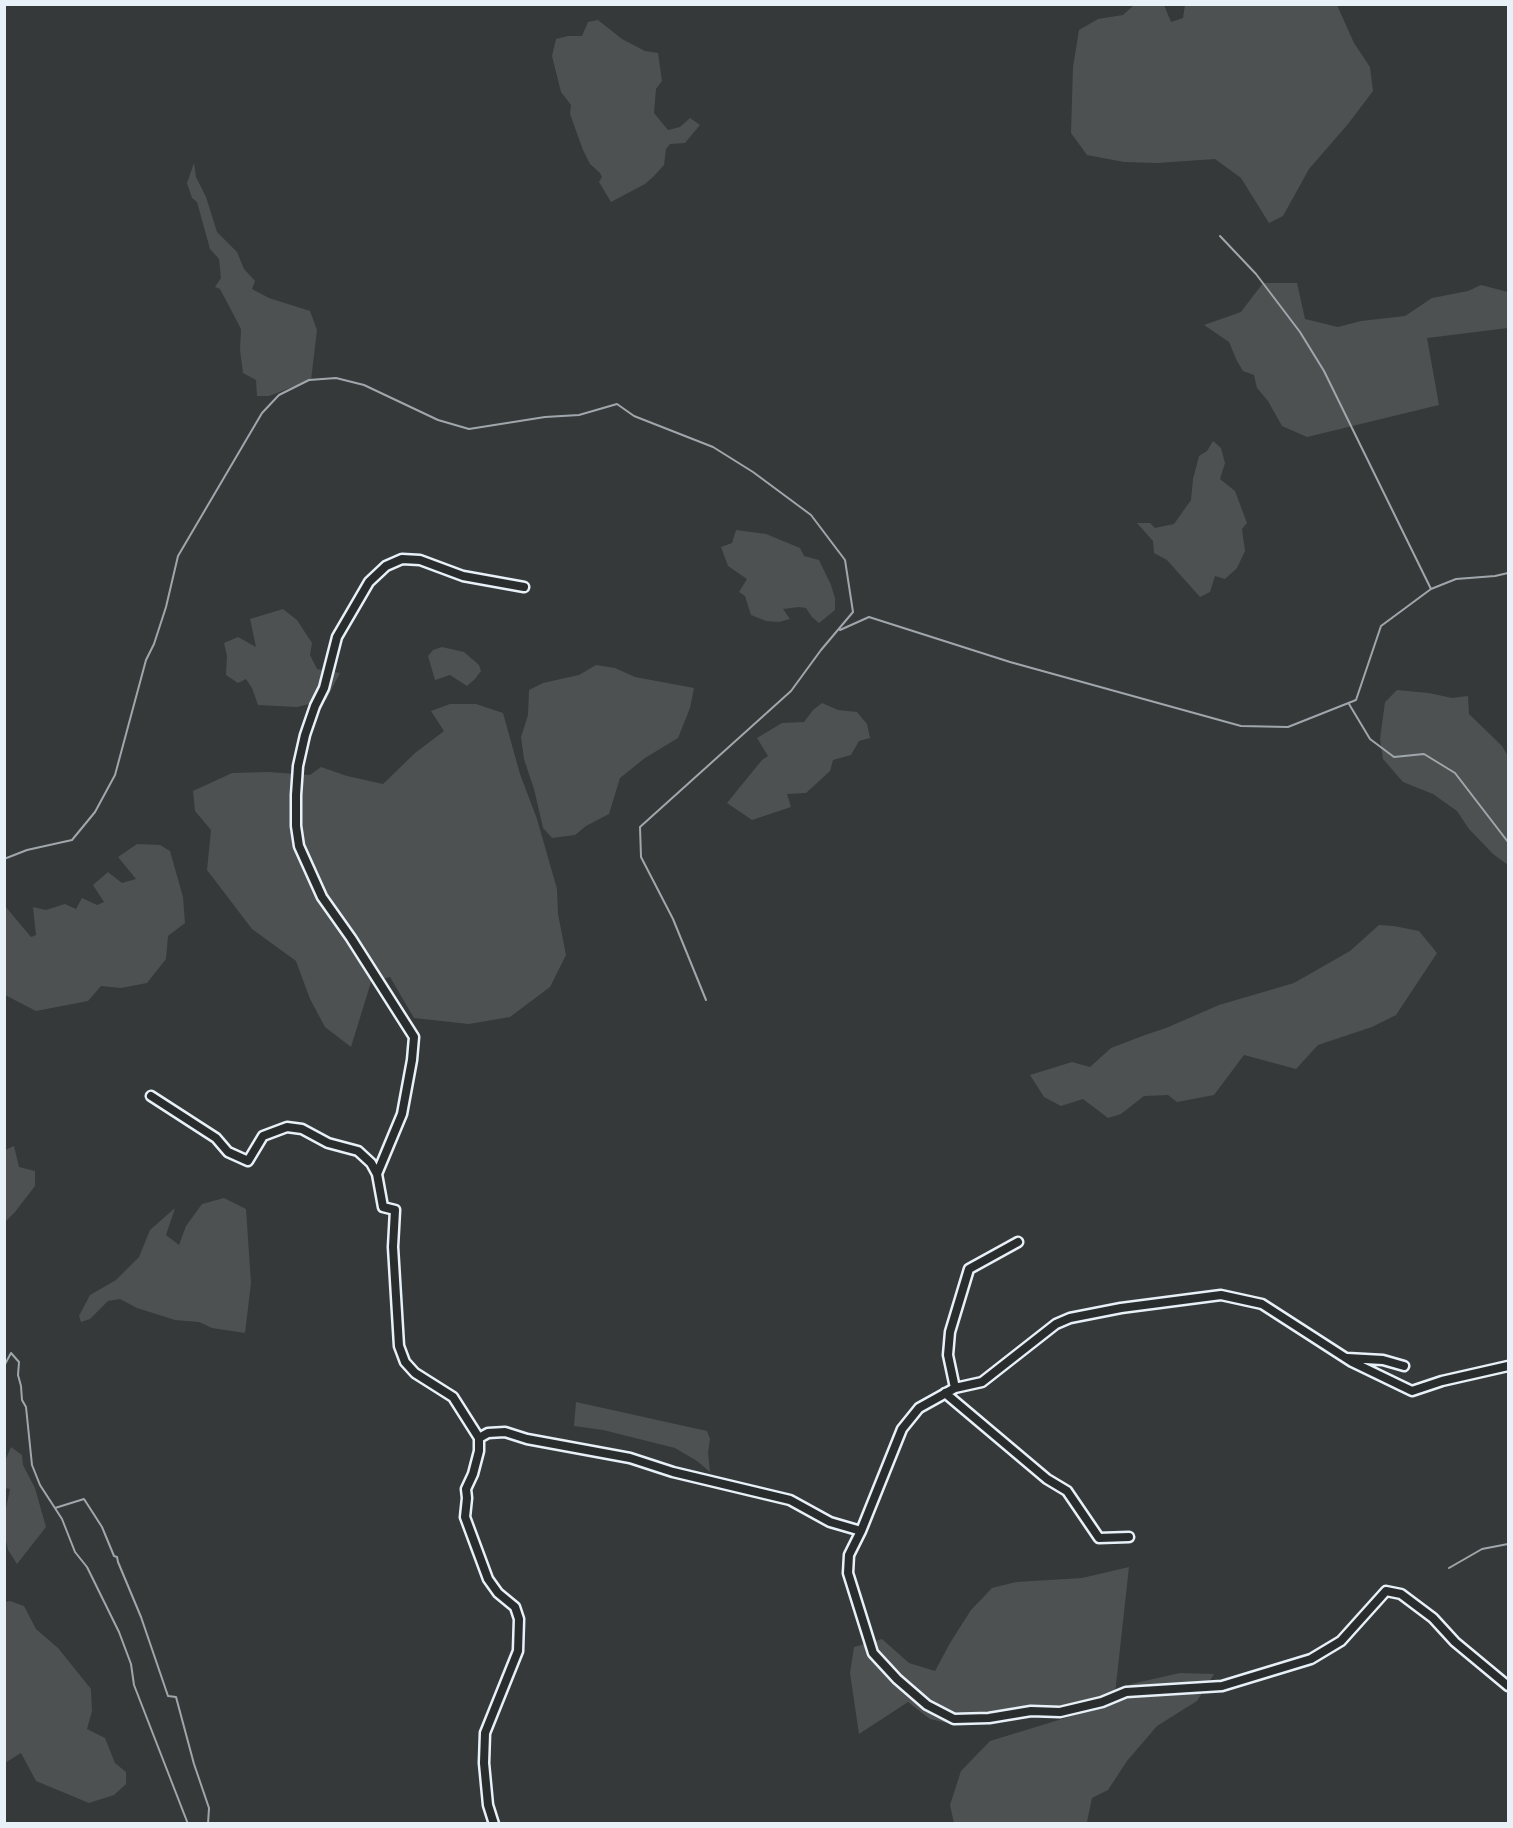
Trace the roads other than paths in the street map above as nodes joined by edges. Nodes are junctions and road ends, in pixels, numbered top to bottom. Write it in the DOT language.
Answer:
graph roads {
  1 [pos="524,587"];
  2 [pos="151,1096"];
  3 [pos="377,1174"];
  4 [pos="1018,1242"];
  5 [pos="1344,1358"];
  6 [pos="1404,1366"];
  7 [pos="1509,1366"];
  8 [pos="955,1388"];
  9 [pos="945,1393"];
  10 [pos="479,1438"];
  11 [pos="861,1531"];
  12 [pos="1129,1537"];
  13 [pos="1509,1686"];
  14 [pos="494,1824"];
  1 -- 3 [label="street"];
  2 -- 3 [label="street"];
  3 -- 10 [label="street"];
  4 -- 8 [label="street"];
  5 -- 6 [label="street"];
  5 -- 7 [label="street"];
  5 -- 8 [label="street"];
  8 -- 9 [label="street"];
  9 -- 11 [label="street"];
  9 -- 12 [label="street"];
  10 -- 11 [label="street"];
  10 -- 14 [label="street"];
  11 -- 13 [label="street"];
}
